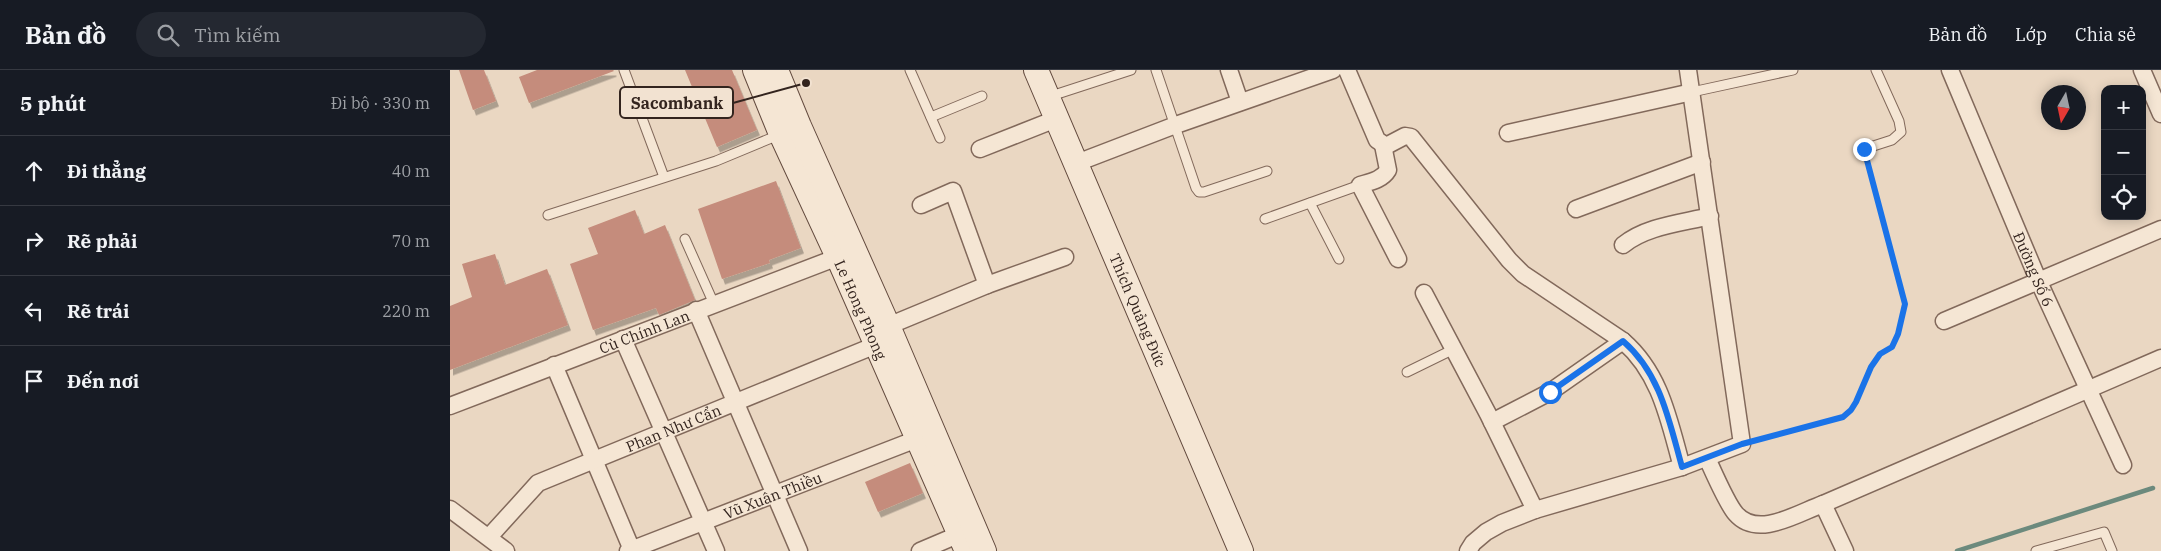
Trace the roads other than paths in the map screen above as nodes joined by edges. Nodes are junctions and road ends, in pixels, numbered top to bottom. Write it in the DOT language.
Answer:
graph roads {
  1 [pos="624,70"];
  2 [pos="755,70"];
  3 [pos="776,70"];
  4 [pos="910,70"];
  5 [pos="1036,70"];
  6 [pos="1131,70"];
  7 [pos="1156,70"];
  8 [pos="1229,70"];
  9 [pos="1333,70"];
  10 [pos="1347,70"];
  11 [pos="1688,70"];
  12 [pos="1793,70"];
  13 [pos="1876,70"];
  14 [pos="1950,70"];
  15 [pos="2142,70"];
  16 [pos="1692,92"];
  17 [pos="982,96"];
  18 [pos="1047,97"];
  19 [pos="1240,102"];
  20 [pos="2161,114"];
  21 [pos="931,117"];
  22 [pos="1056,119"];
  23 [pos="1173,126"];
  24 [pos="790,130"];
  25 [pos="1508,133"];
  26 [pos="940,138"];
  27 [pos="1383,145"];
  28 [pos="980,149"];
  29 [pos="1864,149"];
  30 [pos="1702,162"];
  31 [pos="1074,164"];
  32 [pos="1267,171"];
  33 [pos="664,177"];
  34 [pos="1360,185"];
  35 [pos="1310,203"];
  36 [pos="921,205"];
  37 [pos="1576,209"];
  38 [pos="548,215"];
  39 [pos="1710,216"];
  40 [pos="1265,219"];
  41 [pos="2161,229"];
  42 [pos="685,239"];
  43 [pos="1623,245"];
  44 [pos="838,257"];
  45 [pos="1065,257"];
  46 [pos="1339,259"];
  47 [pos="1398,259"];
  48 [pos="2039,282"];
  49 [pos="987,285"];
  50 [pos="1424,293"];
  51 [pos="714,304"];
  52 [pos="696,310"];
  53 [pos="1944,321"];
  54 [pos="882,335"];
  55 [pos="623,339"];
  56 [pos="1623,341"];
  57 [pos="1454,349"];
  58 [pos="2161,358"];
  59 [pos="554,365"];
  60 [pos="1407,372"];
  61 [pos="2087,390"];
  62 [pos="735,402"];
  63 [pos="450,406"];
  64 [pos="1492,422"];
  65 [pos="664,432"];
  66 [pos="917,440"];
  67 [pos="1707,458"];
  68 [pos="593,461"];
  69 [pos="2123,465"];
  70 [pos="1682,467"];
  71 [pos="774,494"];
  72 [pos="1823,504"];
  73 [pos="450,509"];
  74 [pos="1535,510"];
  75 [pos="703,522"];
  76 [pos="489,537"];
  77 [pos="967,538"];
  78 [pos="630,550"];
  79 [pos="506,551"];
  80 [pos="716,551"];
  81 [pos="799,551"];
  82 [pos="920,551"];
  83 [pos="984,551"];
  84 [pos="1241,551"];
  85 [pos="1468,551"];
  86 [pos="1845,551"];
  87 [pos="2036,551"];
  88 [pos="2112,551"];
  1 -- 33 [label="lane"];
  2 -- 24 [label="main road, Le Hong Phong"];
  3 -- 24 [label="main road, Le Hong Phong"];
  4 -- 21 [label="lane"];
  5 -- 18 [label="main road, Thích Quảng Đức"];
  6 -- 18 [label="lane"];
  7 -- 23 [label="lane"];
  8 -- 19 [label="street"];
  9 -- 19 [label="street"];
  10 -- 27 [label="street"];
  11 -- 16 [label="street"];
  12 -- 16 [label="lane"];
  13 -- 29 [label="lane"];
  14 -- 48 [label="street, Đường Số 6"];
  15 -- 20 [label="street"];
  16 -- 25 [label="street"];
  16 -- 30 [label="street"];
  17 -- 21 [label="lane"];
  18 -- 22 [label="main road, Thích Quảng Đức"];
  19 -- 23 [label="street"];
  21 -- 26 [label="lane"];
  22 -- 28 [label="street"];
  22 -- 31 [label="main road, Thích Quảng Đức"];
  23 -- 31 [label="street"];
  23 -- 32 [label="lane"];
  24 -- 33 [label="lane"];
  24 -- 44 [label="main road, Le Hong Phong"];
  24 -- 54 [label="main road, Le Hong Phong"];
  27 -- 34 [label="street"];
  27 -- 56 [label="street"];
  30 -- 37 [label="street"];
  30 -- 39 [label="street"];
  31 -- 84 [label="main road, Thích Quảng Đức"];
  33 -- 38 [label="lane"];
  34 -- 35 [label="lane"];
  34 -- 47 [label="street"];
  35 -- 40 [label="lane"];
  35 -- 46 [label="lane"];
  36 -- 49 [label="street"];
  39 -- 43 [label="street"];
  39 -- 67 [label="street"];
  41 -- 48 [label="street"];
  42 -- 51 [label="lane"];
  44 -- 51 [label="street, Cù Chính Lan"];
  44 -- 54 [label="main road, Le Hong Phong"];
  45 -- 49 [label="street, Phan Như Cẩn"];
  48 -- 53 [label="street"];
  48 -- 61 [label="street, Đường Số 6"];
  49 -- 54 [label="street, Phan Như Cẩn"];
  50 -- 57 [label="street"];
  51 -- 52 [label="street, Cù Chính Lan"];
  52 -- 55 [label="street, Cù Chính Lan"];
  52 -- 62 [label="street"];
  54 -- 62 [label="street, Phan Như Cẩn"];
  54 -- 66 [label="main road, Le Hong Phong"];
  54 -- 77 [label="main road, Le Hong Phong"];
  55 -- 59 [label="street, Cù Chính Lan"];
  55 -- 65 [label="street"];
  56 -- 64 [label="street"];
  56 -- 70 [label="street"];
  57 -- 60 [label="lane"];
  57 -- 64 [label="street"];
  58 -- 61 [label="street"];
  59 -- 63 [label="street, Cù Chính Lan"];
  59 -- 68 [label="street"];
  61 -- 69 [label="street, Đường Số 6"];
  61 -- 72 [label="street"];
  62 -- 65 [label="street, Phan Như Cẩn"];
  62 -- 71 [label="street"];
  64 -- 74 [label="street"];
  65 -- 68 [label="street, Phan Như Cẩn"];
  65 -- 75 [label="street"];
  66 -- 71 [label="street, Vũ Xuân Thiều"];
  66 -- 77 [label="main road, Le Hong Phong"];
  67 -- 70 [label="street"];
  67 -- 72 [label="street"];
  68 -- 76 [label="street, Phan Như Cẩn"];
  68 -- 78 [label="street"];
  70 -- 74 [label="street"];
  71 -- 75 [label="street, Vũ Xuân Thiều"];
  71 -- 81 [label="street"];
  72 -- 86 [label="street"];
  73 -- 76 [label="street"];
  74 -- 85 [label="street"];
  75 -- 78 [label="street, Vũ Xuân Thiều"];
  75 -- 80 [label="street"];
  76 -- 79 [label="street"];
  77 -- 82 [label="street"];
  77 -- 83 [label="main road, Le Hong Phong"];
  87 -- 88 [label="lane"];
}
